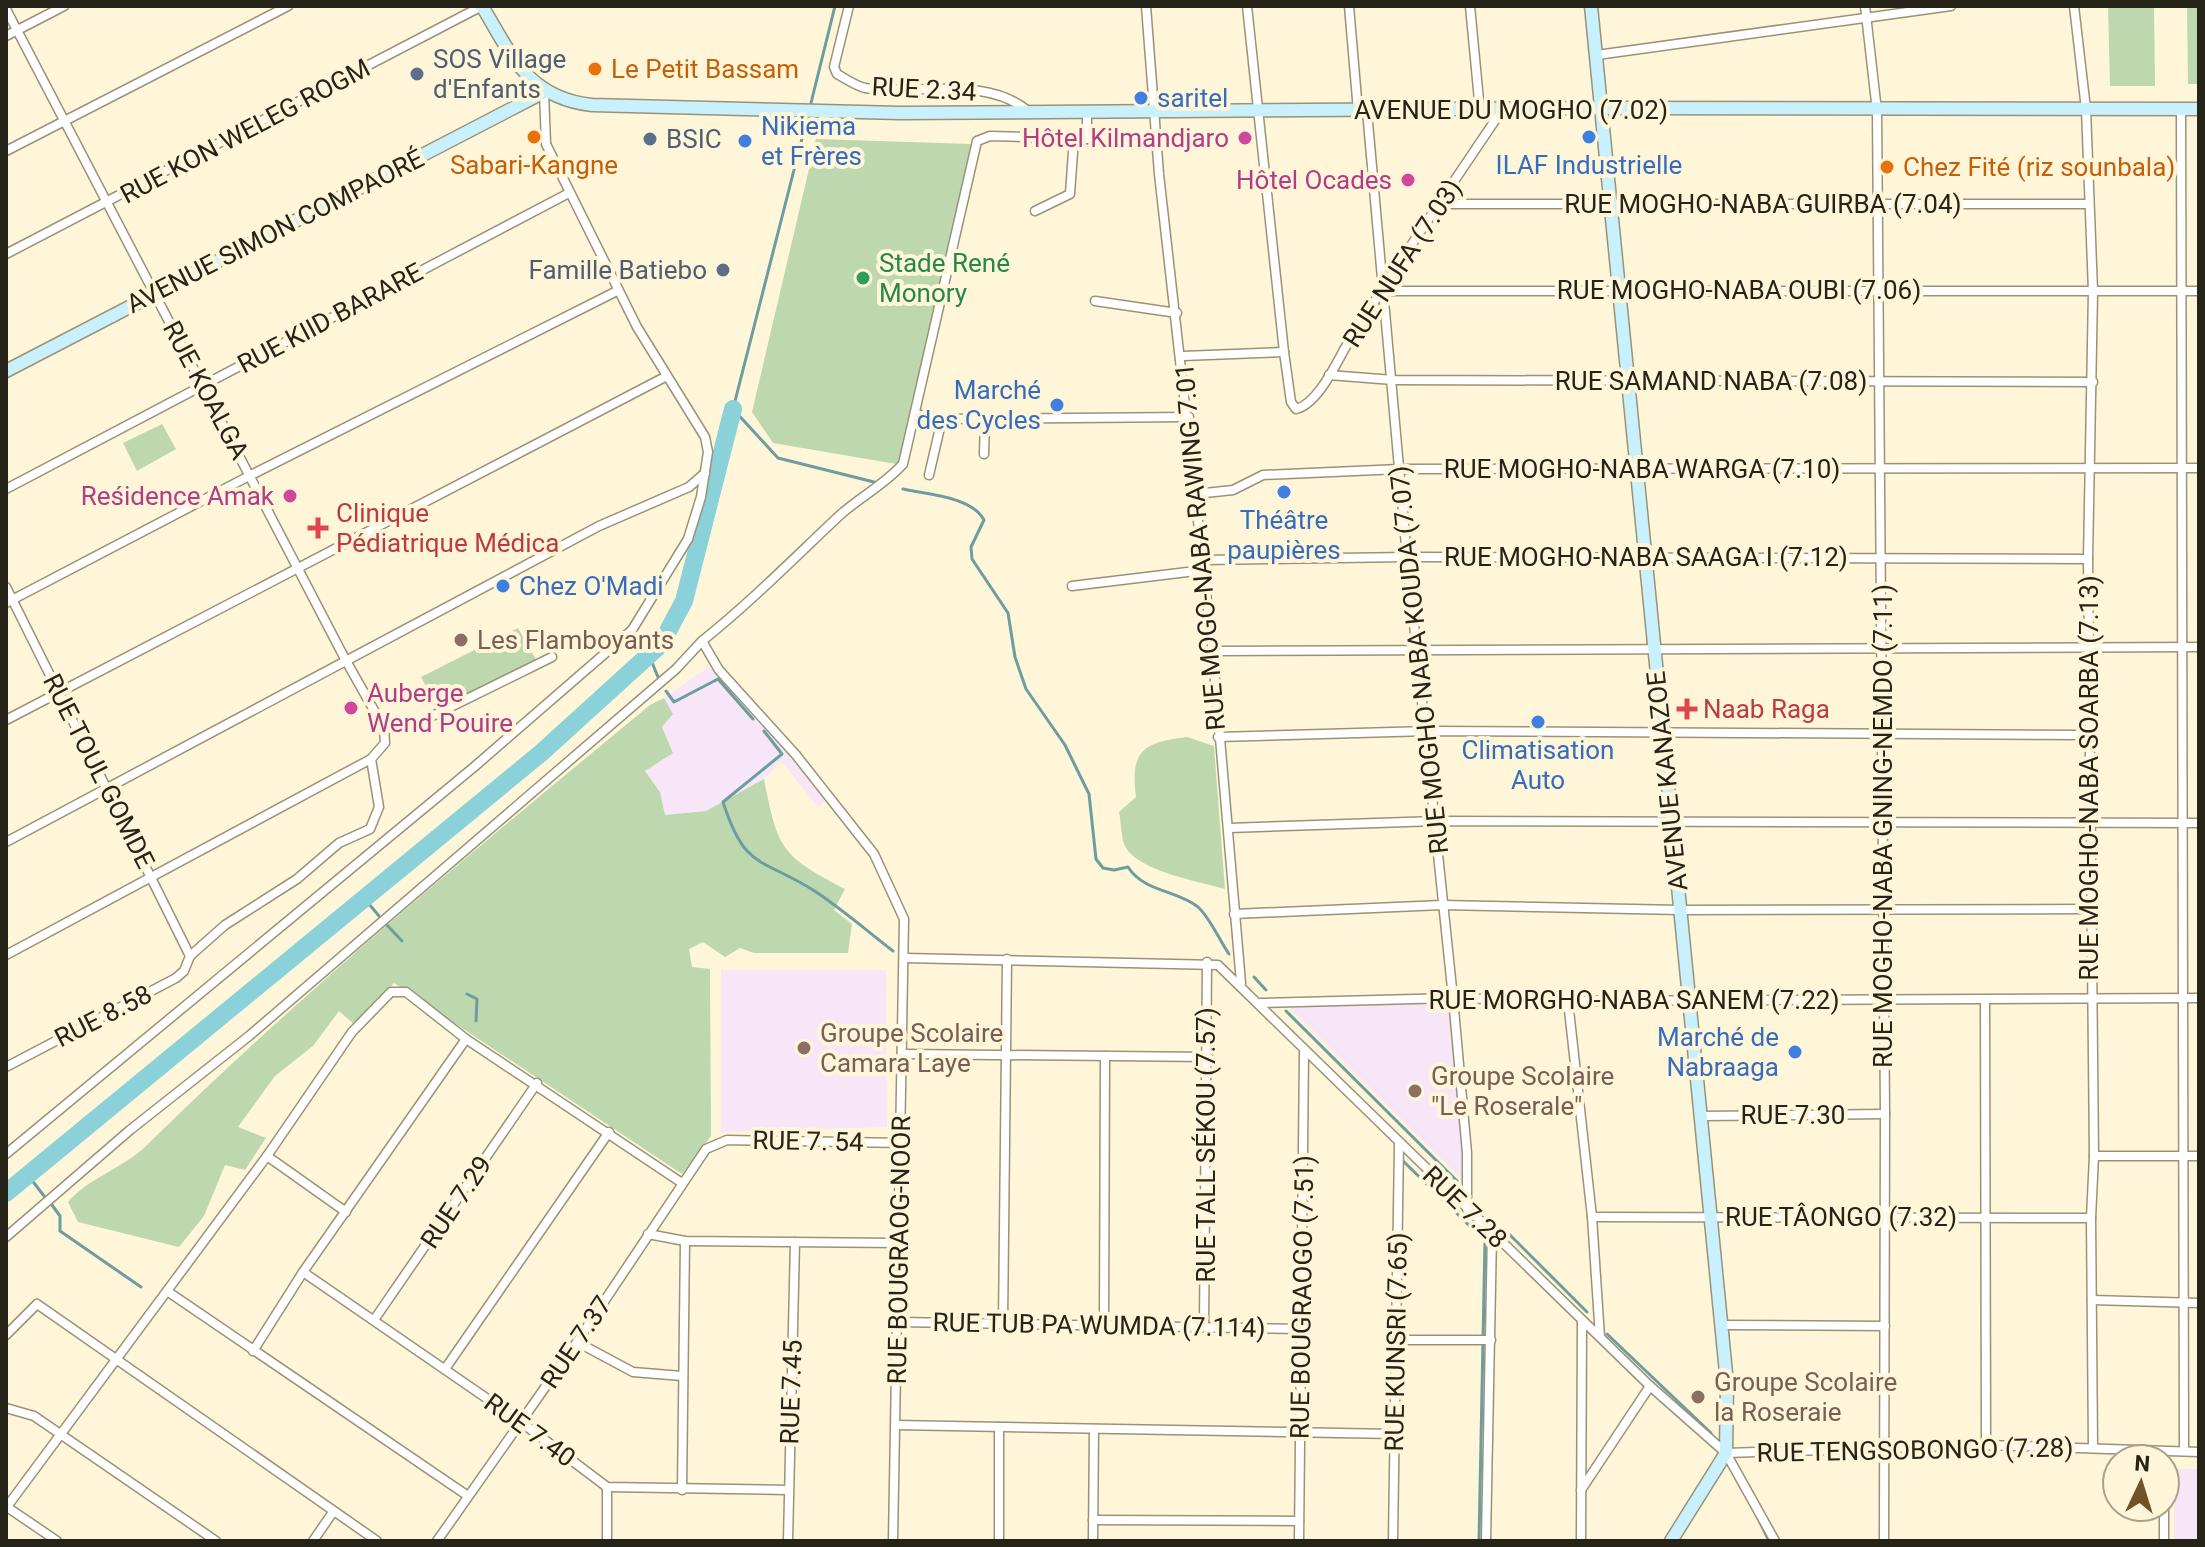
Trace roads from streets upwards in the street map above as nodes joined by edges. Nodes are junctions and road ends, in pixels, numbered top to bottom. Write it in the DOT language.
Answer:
graph roads {
  1 [pos="64,6"];
  2 [pos="288,6"];
  3 [pos="482,6"];
  4 [pos="849,6"];
  5 [pos="1146,6"];
  6 [pos="1247,6"];
  7 [pos="1349,6"];
  8 [pos="1470,6"];
  9 [pos="1591,6"];
  10 [pos="1865,6"];
  11 [pos="1951,6"];
  12 [pos="2074,6"];
  13 [pos="6,9"];
  14 [pos="1867,19"];
  15 [pos="17,30"];
  16 [pos="6,36"];
  17 [pos="1597,55"];
  18 [pos="544,92"];
  19 [pos="1602,108"];
  20 [pos="2086,109"];
  21 [pos="2181,109"];
  22 [pos="2199,109"];
  23 [pos="1156,110"];
  24 [pos="1502,110"];
  25 [pos="1256,111"];
  26 [pos="1362,111"];
  27 [pos="1480,111"];
  28 [pos="1877,111"];
  29 [pos="1030,112"];
  30 [pos="1087,112"];
  31 [pos="63,121"];
  32 [pos="1074,138"];
  33 [pos="1087,139"];
  34 [pos="1158,140"];
  35 [pos="6,151"];
  36 [pos="569,193"];
  37 [pos="109,203"];
  38 [pos="1610,203"];
  39 [pos="1439,204"];
  40 [pos="2088,204"];
  41 [pos="1877,205"];
  42 [pos="1035,211"];
  43 [pos="6,254"];
  44 [pos="1384,288"];
  45 [pos="1619,290"];
  46 [pos="1878,290"];
  47 [pos="617,291"];
  48 [pos="2093,291"];
  49 [pos="2182,291"];
  50 [pos="2199,291"];
  51 [pos="156,293"];
  52 [pos="1095,301"];
  53 [pos="1177,313"];
  54 [pos="1284,352"];
  55 [pos="1183,356"];
  56 [pos="6,371"];
  57 [pos="1329,375"];
  58 [pos="665,377"];
  59 [pos="1393,380"];
  60 [pos="1628,381"];
  61 [pos="1879,381"];
  62 [pos="2093,382"];
  63 [pos="201,386"];
  64 [pos="915,414"];
  65 [pos="1189,417"];
  66 [pos="942,419"];
  67 [pos="985,419"];
  68 [pos="984,454"];
  69 [pos="2183,468"];
  70 [pos="2199,468"];
  71 [pos="1400,469"];
  72 [pos="1879,469"];
  73 [pos="2092,469"];
  74 [pos="1638,470"];
  75 [pos="705,473"];
  76 [pos="251,475"];
  77 [pos="929,475"];
  78 [pos="6,489"];
  79 [pos="1196,494"];
  80 [pos="1407,557"];
  81 [pos="1645,558"];
  82 [pos="1882,558"];
  83 [pos="2088,559"];
  84 [pos="1204,565"];
  85 [pos="298,568"];
  86 [pos="1072,586"];
  87 [pos="6,587"];
  88 [pos="10,602"];
  89 [pos="702,641"];
  90 [pos="1882,646"];
  91 [pos="2089,647"];
  92 [pos="2184,647"];
  93 [pos="2199,647"];
  94 [pos="1654,648"];
  95 [pos="1213,651"];
  96 [pos="1419,651"];
  97 [pos="552,657"];
  98 [pos="345,659"];
  99 [pos="59,692"];
  100 [pos="6,720"];
  101 [pos="384,728"];
  102 [pos="1428,731"];
  103 [pos="1663,732"];
  104 [pos="1881,733"];
  105 [pos="2088,735"];
  106 [pos="1218,737"];
  107 [pos="371,759"];
  108 [pos="108,789"];
  109 [pos="1437,821"];
  110 [pos="2091,821"];
  111 [pos="1672,822"];
  112 [pos="1881,822"];
  113 [pos="2184,823"];
  114 [pos="2199,823"];
  115 [pos="1229,828"];
  116 [pos="6,842"];
  117 [pos="154,879"];
  118 [pos="1442,905"];
  119 [pos="1883,908"];
  120 [pos="2090,909"];
  121 [pos="1680,910"];
  122 [pos="1234,914"];
  123 [pos="6,955"];
  124 [pos="190,956"];
  125 [pos="905,958"];
  126 [pos="1007,959"];
  127 [pos="1207,962"];
  128 [pos="1241,984"];
  129 [pos="2183,997"];
  130 [pos="1453,998"];
  131 [pos="2199,998"];
  132 [pos="1688,1000"];
  133 [pos="1883,1000"];
  134 [pos="2090,1000"];
  135 [pos="1568,1001"];
  136 [pos="1985,1001"];
  137 [pos="1261,1003"];
  138 [pos="466,1039"];
  139 [pos="1304,1052"];
  140 [pos="903,1054"];
  141 [pos="1008,1055"];
  142 [pos="1105,1056"];
  143 [pos="1208,1057"];
  144 [pos="6,1067"];
  145 [pos="537,1083"];
  146 [pos="1885,1114"];
  147 [pos="1701,1116"];
  148 [pos="609,1132"];
  149 [pos="714,1143"];
  150 [pos="901,1143"];
  151 [pos="1399,1144"];
  152 [pos="6,1154"];
  153 [pos="267,1156"];
  154 [pos="2094,1156"];
  155 [pos="2199,1156"];
  156 [pos="2184,1157"];
  157 [pos="682,1183"];
  158 [pos="1467,1209"];
  159 [pos="346,1212"];
  160 [pos="1592,1217"];
  161 [pos="1711,1217"];
  162 [pos="1884,1217"];
  163 [pos="1986,1218"];
  164 [pos="2091,1218"];
  165 [pos="1492,1233"];
  166 [pos="648,1234"];
  167 [pos="6,1237"];
  168 [pos="685,1241"];
  169 [pos="795,1242"];
  170 [pos="898,1243"];
  171 [pos="303,1272"];
  172 [pos="167,1291"];
  173 [pos="2092,1300"];
  174 [pos="2186,1303"];
  175 [pos="2199,1303"];
  176 [pos="374,1320"];
  177 [pos="1582,1321"];
  178 [pos="898,1322"];
  179 [pos="1003,1323"];
  180 [pos="1104,1325"];
  181 [pos="1722,1325"];
  182 [pos="1885,1326"];
  183 [pos="1204,1327"];
  184 [pos="1301,1329"];
  185 [pos="6,1335"];
  186 [pos="1600,1338"];
  187 [pos="1396,1340"];
  188 [pos="1491,1340"];
  189 [pos="577,1342"];
  190 [pos="253,1351"];
  191 [pos="115,1362"];
  192 [pos="445,1369"];
  193 [pos="682,1376"];
  194 [pos="1650,1386"];
  195 [pos="6,1408"];
  196 [pos="521,1422"];
  197 [pos="896,1425"];
  198 [pos="999,1427"];
  199 [pos="1094,1429"];
  200 [pos="1300,1433"];
  201 [pos="1395,1434"];
  202 [pos="59,1436"];
  203 [pos="1986,1445"];
  204 [pos="1884,1447"];
  205 [pos="2093,1448"];
  206 [pos="2101,1449"];
  207 [pos="2184,1451"];
  208 [pos="2181,1452"];
  209 [pos="2199,1452"];
  210 [pos="1726,1453"];
  211 [pos="607,1487"];
  212 [pos="682,1490"];
  213 [pos="788,1490"];
  214 [pos="1580,1490"];
  215 [pos="468,1496"];
  216 [pos="6,1507"];
  217 [pos="333,1512"];
  218 [pos="1093,1520"];
  219 [pos="1299,1521"];
  220 [pos="57,1541"];
  221 [pos="216,1541"];
  222 [pos="313,1541"];
  223 [pos="377,1541"];
  224 [pos="437,1541"];
  225 [pos="607,1541"];
  226 [pos="788,1541"];
  227 [pos="893,1541"];
  228 [pos="999,1541"];
  229 [pos="1093,1541"];
  230 [pos="1299,1541"];
  231 [pos="1393,1541"];
  232 [pos="1486,1541"];
  233 [pos="1581,1541"];
  234 [pos="1671,1541"];
  235 [pos="1775,1541"];
  236 [pos="1884,1541"];
  1 -- 15 [label="street"];
  2 -- 31 [label="street"];
  3 -- 18 [label="street"];
  3 -- 37 [label="street, RUE KON WELEG ROGM"];
  4 -- 29 [label="street, RUE 2.34"];
  5 -- 23 [label="street, RUE MOGO-NABA RAWING 7.01"];
  6 -- 25 [label="street"];
  7 -- 26 [label="street, RUE MOGHO NABA KOUDA (7.07)"];
  8 -- 27 [label="street"];
  9 -- 17 [label="street, AVENUE KANAZOE"];
  10 -- 14 [label="street, RUE MOGHO-NABA GNING-NEMDO (7.11)"];
  11 -- 14 [label="street"];
  12 -- 20 [label="street, RUE MOGHO-NABA SOARBA (7.13)"];
  13 -- 15 [label="street, RUE KOALGA"];
  14 -- 17 [label="street"];
  14 -- 28 [label="street, RUE MOGHO-NABA GNING-NEMDO (7.11)"];
  15 -- 16 [label="street"];
  15 -- 31 [label="street, RUE KOALGA"];
  17 -- 19 [label="street, AVENUE KANAZOE"];
  18 -- 29 [label="street, AVENUE DU MOGHO (7.02)"];
  18 -- 36 [label="street"];
  18 -- 51 [label="street, AVENUE SIMON COMPAORÉ"];
  19 -- 24 [label="street, AVENUE DU MOGHO (7.02)"];
  19 -- 28 [label="street, AVENUE DU MOGHO (7.02)"];
  19 -- 38 [label="street, AVENUE KANAZOE"];
  20 -- 21 [label="street, AVENUE DU MOGHO (7.02)"];
  20 -- 28 [label="street, AVENUE DU MOGHO (7.02)"];
  20 -- 40 [label="street, RUE MOGHO-NABA SOARBA (7.13)"];
  21 -- 22 [label="street, AVENUE DU MOGHO (7.02)"];
  21 -- 49 [label="street"];
  23 -- 25 [label="street, AVENUE DU MOGHO (7.02)"];
  23 -- 30 [label="street, AVENUE DU MOGHO (7.02)"];
  23 -- 34 [label="street, RUE MOGO-NABA RAWING 7.01"];
  24 -- 27 [label="street, AVENUE DU MOGHO (7.02)"];
  24 -- 39 [label="street, RUE NUFA (7.03)"];
  25 -- 26 [label="street, AVENUE DU MOGHO (7.02)"];
  25 -- 54 [label="street"];
  26 -- 27 [label="street, AVENUE DU MOGHO (7.02)"];
  26 -- 44 [label="street, RUE MOGHO NABA KOUDA (7.07)"];
  28 -- 41 [label="street, RUE MOGHO-NABA GNING-NEMDO (7.11)"];
  29 -- 30 [label="street, AVENUE DU MOGHO (7.02)"];
  30 -- 33 [label="street"];
  31 -- 35 [label="street"];
  31 -- 37 [label="street, RUE KOALGA"];
  32 -- 33 [label="street"];
  32 -- 42 [label="street"];
  32 -- 64 [label="street"];
  33 -- 34 [label="street"];
  34 -- 53 [label="street, RUE MOGO-NABA RAWING 7.01"];
  36 -- 47 [label="street"];
  36 -- 63 [label="street, RUE KIID BARARE"];
  37 -- 43 [label="street, RUE KON WELEG ROGM"];
  37 -- 51 [label="street, RUE KOALGA"];
  38 -- 39 [label="street, RUE MOGHO-NABA GUIRBA (7.04)"];
  38 -- 41 [label="street, RUE MOGHO-NABA GUIRBA (7.04)"];
  38 -- 45 [label="street, AVENUE KANAZOE"];
  39 -- 44 [label="street, RUE NUFA (7.03)"];
  40 -- 41 [label="street, RUE MOGHO-NABA GUIRBA (7.04)"];
  40 -- 48 [label="street, RUE MOGHO-NABA SOARBA (7.13)"];
  41 -- 46 [label="street, RUE MOGHO-NABA GNING-NEMDO (7.11)"];
  44 -- 45 [label="street, RUE MOGHO-NABA OUBI (7.06)"];
  44 -- 57 [label="street, RUE NUFA (7.03)"];
  44 -- 59 [label="street, RUE MOGHO NABA KOUDA (7.07)"];
  45 -- 46 [label="street, RUE MOGHO-NABA OUBI (7.06)"];
  45 -- 60 [label="street, AVENUE KANAZOE"];
  46 -- 48 [label="street, RUE MOGHO-NABA OUBI (7.06)"];
  46 -- 61 [label="street, RUE MOGHO-NABA GNING-NEMDO (7.11)"];
  47 -- 58 [label="street"];
  47 -- 76 [label="street"];
  48 -- 49 [label="street, RUE MOGHO-NABA OUBI (7.06)"];
  48 -- 62 [label="street, RUE MOGHO-NABA SOARBA (7.13)"];
  49 -- 50 [label="street, RUE MOGHO-NABA OUBI (7.06)"];
  49 -- 69 [label="street"];
  51 -- 56 [label="street, AVENUE SIMON COMPAORÉ"];
  51 -- 63 [label="street, RUE KOALGA"];
  52 -- 53 [label="street"];
  53 -- 55 [label="street, RUE MOGO-NABA RAWING 7.01"];
  54 -- 55 [label="street"];
  54 -- 57 [label="street, RUE NUFA (7.03)"];
  55 -- 65 [label="street, RUE MOGO-NABA RAWING 7.01"];
  57 -- 59 [label="street, RUE SAMAND NABA (7.08)"];
  58 -- 75 [label="street"];
  58 -- 85 [label="street"];
  59 -- 60 [label="street, RUE SAMAND NABA (7.08)"];
  59 -- 71 [label="street, RUE MOGHO NABA KOUDA (7.07)"];
  60 -- 61 [label="street, RUE SAMAND NABA (7.08)"];
  60 -- 74 [label="street, AVENUE KANAZOE"];
  61 -- 62 [label="street, RUE SAMAND NABA (7.08)"];
  61 -- 72 [label="street, RUE MOGHO-NABA GNING-NEMDO (7.11)"];
  62 -- 73 [label="street, RUE MOGHO-NABA SOARBA (7.13)"];
  63 -- 76 [label="street, RUE KOALGA"];
  63 -- 78 [label="street, RUE KIID BARARE"];
  64 -- 66 [label="street"];
  64 -- 89 [label="street"];
  65 -- 67 [label="street"];
  65 -- 79 [label="street, RUE MOGO-NABA RAWING 7.01"];
  66 -- 67 [label="street"];
  66 -- 77 [label="street"];
  67 -- 68 [label="street"];
  69 -- 70 [label="street, RUE MOGHO-NABA WARGA (7.10)"];
  69 -- 73 [label="street, RUE MOGHO-NABA WARGA (7.10)"];
  69 -- 92 [label="street"];
  71 -- 74 [label="street, RUE MOGHO-NABA WARGA (7.10)"];
  71 -- 79 [label="street, RUE MOGHO-NABA WARGA (7.10)"];
  71 -- 80 [label="street, RUE MOGHO NABA KOUDA (7.07)"];
  72 -- 73 [label="street, RUE MOGHO-NABA WARGA (7.10)"];
  72 -- 74 [label="street, RUE MOGHO-NABA WARGA (7.10)"];
  72 -- 82 [label="street, RUE MOGHO-NABA GNING-NEMDO (7.11)"];
  73 -- 83 [label="street, RUE MOGHO-NABA SOARBA (7.13)"];
  74 -- 81 [label="street, AVENUE KANAZOE"];
  75 -- 98 [label="street"];
  75 -- 152 [label="street"];
  76 -- 85 [label="street, RUE KOALGA"];
  76 -- 88 [label="street"];
  79 -- 84 [label="street, RUE MOGO-NABA RAWING 7.01"];
  80 -- 81 [label="street, RUE MOGHO-NABA SAAGA I (7.12)"];
  80 -- 84 [label="street, RUE MOGHO-NABA SAAGA I (7.12)"];
  80 -- 96 [label="street, RUE MOGHO NABA KOUDA (7.07)"];
  81 -- 82 [label="street, RUE MOGHO-NABA SAAGA I (7.12)"];
  81 -- 94 [label="street, AVENUE KANAZOE"];
  82 -- 83 [label="street, RUE MOGHO-NABA SAAGA I (7.12)"];
  82 -- 90 [label="street, RUE MOGHO-NABA GNING-NEMDO (7.11)"];
  83 -- 91 [label="street, RUE MOGHO-NABA SOARBA (7.13)"];
  84 -- 86 [label="street, RUE MOGHO-NABA SAAGA I (7.12)"];
  84 -- 95 [label="street, RUE MOGO-NABA RAWING 7.01"];
  85 -- 98 [label="street, RUE KOALGA"];
  85 -- 99 [label="street"];
  87 -- 88 [label="street, RUE TOUL GOMDE"];
  88 -- 99 [label="street, RUE TOUL GOMDE"];
  89 -- 125 [label="street, RUE BOUGRAOG-NOOR"];
  89 -- 167 [label="street"];
  90 -- 91 [label="street"];
  90 -- 94 [label="street"];
  90 -- 104 [label="street, RUE MOGHO-NABA GNING-NEMDO (7.11)"];
  91 -- 92 [label="street"];
  91 -- 105 [label="street, RUE MOGHO-NABA SOARBA (7.13)"];
  92 -- 93 [label="street"];
  92 -- 113 [label="street"];
  94 -- 96 [label="street"];
  94 -- 103 [label="street, AVENUE KANAZOE"];
  95 -- 96 [label="street"];
  95 -- 106 [label="street, RUE MOGO-NABA RAWING 7.01"];
  96 -- 102 [label="street, RUE MOGHO NABA KOUDA (7.07)"];
  97 -- 101 [label="street"];
  98 -- 101 [label="street, RUE KOALGA"];
  98 -- 108 [label="street"];
  99 -- 100 [label="street"];
  99 -- 108 [label="street, RUE TOUL GOMDE"];
  101 -- 107 [label="street"];
  102 -- 103 [label="street"];
  102 -- 106 [label="street"];
  102 -- 109 [label="street, RUE MOGHO NABA KOUDA (7.07)"];
  103 -- 104 [label="street"];
  103 -- 111 [label="street, AVENUE KANAZOE"];
  104 -- 105 [label="street"];
  104 -- 112 [label="street, RUE MOGHO-NABA GNING-NEMDO (7.11)"];
  105 -- 110 [label="street, RUE MOGHO-NABA SOARBA (7.13)"];
  106 -- 115 [label="street, RUE MOGO-NABA RAWING 7.01"];
  107 -- 117 [label="street"];
  107 -- 124 [label="street, RUE 8.58"];
  108 -- 116 [label="street"];
  108 -- 117 [label="street, RUE TOUL GOMDE"];
  109 -- 111 [label="street"];
  109 -- 115 [label="street"];
  109 -- 118 [label="street, RUE MOGHO NABA KOUDA (7.07)"];
  110 -- 112 [label="street"];
  110 -- 113 [label="street"];
  110 -- 120 [label="street, RUE MOGHO-NABA SOARBA (7.13)"];
  111 -- 112 [label="street"];
  111 -- 121 [label="street, AVENUE KANAZOE"];
  112 -- 119 [label="street, RUE MOGHO-NABA GNING-NEMDO (7.11)"];
  113 -- 114 [label="street"];
  113 -- 129 [label="street"];
  115 -- 122 [label="street, RUE MOGO-NABA RAWING 7.01"];
  117 -- 123 [label="street"];
  117 -- 124 [label="street, RUE TOUL GOMDE"];
  118 -- 121 [label="street"];
  118 -- 122 [label="street"];
  118 -- 130 [label="street, RUE MOGHO NABA KOUDA (7.07)"];
  119 -- 120 [label="street"];
  119 -- 121 [label="street"];
  119 -- 133 [label="street, RUE MOGHO-NABA GNING-NEMDO (7.11)"];
  120 -- 134 [label="street, RUE MOGHO-NABA SOARBA (7.13)"];
  121 -- 132 [label="street, AVENUE KANAZOE"];
  122 -- 128 [label="street, RUE MOGO-NABA RAWING 7.01"];
  124 -- 144 [label="street, RUE 8.58"];
  125 -- 126 [label="street"];
  125 -- 140 [label="street, RUE BOUGRAOG-NOOR"];
  126 -- 127 [label="street"];
  126 -- 141 [label="street"];
  127 -- 128 [label="street, RUE 7.28"];
  127 -- 143 [label="street, RUE TALL SÉKOU (7.57)"];
  128 -- 137 [label="street, RUE 7.28"];
  129 -- 131 [label="street, RUE MORGHO-NABA SANEM (7.22)"];
  129 -- 134 [label="street, RUE MORGHO-NABA SANEM (7.22)"];
  129 -- 156 [label="street"];
  130 -- 135 [label="street, RUE MORGHO-NABA SANEM (7.22)"];
  130 -- 137 [label="street, RUE MORGHO-NABA SANEM (7.22)"];
  130 -- 158 [label="street, RUE MOGHO NABA KOUDA (7.07)"];
  132 -- 133 [label="street, RUE MORGHO-NABA SANEM (7.22)"];
  132 -- 135 [label="street, RUE MORGHO-NABA SANEM (7.22)"];
  132 -- 147 [label="street, AVENUE KANAZOE"];
  133 -- 136 [label="street, RUE MORGHO-NABA SANEM (7.22)"];
  133 -- 146 [label="street, RUE MOGHO-NABA GNING-NEMDO (7.11)"];
  134 -- 136 [label="street, RUE MORGHO-NABA SANEM (7.22)"];
  134 -- 154 [label="street, RUE MOGHO-NABA SOARBA (7.13)"];
  135 -- 160 [label="street"];
  136 -- 163 [label="street"];
  137 -- 139 [label="street, RUE 7.28"];
  138 -- 145 [label="street"];
  138 -- 153 [label="street"];
  138 -- 159 [label="street"];
  139 -- 151 [label="street, RUE 7.28"];
  139 -- 184 [label="street, RUE BOUGRAOGO (7.51)"];
  140 -- 141 [label="street"];
  140 -- 150 [label="street, RUE BOUGRAOG-NOOR"];
  141 -- 142 [label="street"];
  141 -- 179 [label="street"];
  142 -- 143 [label="street"];
  142 -- 180 [label="street"];
  143 -- 183 [label="street, RUE TALL SÉKOU (7.57)"];
  145 -- 148 [label="street"];
  145 -- 176 [label="street, RUE 7.29"];
  146 -- 147 [label="street, RUE 7.30"];
  146 -- 162 [label="street, RUE MOGHO-NABA GNING-NEMDO (7.11)"];
  147 -- 161 [label="street, AVENUE KANAZOE"];
  148 -- 157 [label="street"];
  148 -- 192 [label="street"];
  149 -- 150 [label="street, RUE 7. 54"];
  149 -- 157 [label="street, RUE 7.37"];
  150 -- 170 [label="street, RUE BOUGRAOG-NOOR"];
  151 -- 158 [label="street, RUE 7.28"];
  151 -- 187 [label="street, RUE KUNSRI (7.65)"];
  153 -- 159 [label="street"];
  153 -- 172 [label="street"];
  154 -- 156 [label="street"];
  154 -- 164 [label="street, RUE MOGHO-NABA SOARBA (7.13)"];
  155 -- 156 [label="street"];
  156 -- 174 [label="street"];
  157 -- 166 [label="street, RUE 7.37"];
  158 -- 165 [label="street, RUE 7.28"];
  159 -- 171 [label="street"];
  160 -- 161 [label="street, RUE TÂONGO (7.32)"];
  160 -- 186 [label="street"];
  161 -- 162 [label="street, RUE TÂONGO (7.32)"];
  161 -- 181 [label="street, AVENUE KANAZOE"];
  162 -- 163 [label="street, RUE TÂONGO (7.32)"];
  162 -- 182 [label="street, RUE MOGHO-NABA GNING-NEMDO (7.11)"];
  163 -- 164 [label="street, RUE TÂONGO (7.32)"];
  163 -- 203 [label="street"];
  164 -- 173 [label="street, RUE MOGHO-NABA SOARBA (7.13)"];
  165 -- 177 [label="street, RUE 7.28"];
  165 -- 188 [label="street"];
  166 -- 168 [label="street"];
  166 -- 189 [label="street, RUE 7.37"];
  168 -- 169 [label="street"];
  168 -- 193 [label="street"];
  169 -- 170 [label="street"];
  169 -- 213 [label="street, RUE 7.45"];
  170 -- 178 [label="street, RUE BOUGRAOG-NOOR"];
  171 -- 176 [label="street, RUE 7.40"];
  171 -- 190 [label="street"];
  172 -- 190 [label="street"];
  172 -- 191 [label="street"];
  173 -- 174 [label="street"];
  173 -- 205 [label="street, RUE MOGHO-NABA SOARBA (7.13)"];
  174 -- 175 [label="street"];
  174 -- 207 [label="street"];
  176 -- 192 [label="street, RUE 7.40"];
  177 -- 186 [label="street, RUE 7.28"];
  177 -- 214 [label="street"];
  178 -- 179 [label="street, RUE TUB PA WUMDA (7.114)"];
  178 -- 197 [label="street, RUE BOUGRAOG-NOOR"];
  179 -- 180 [label="street, RUE TUB PA WUMDA (7.114)"];
  180 -- 183 [label="street, RUE TUB PA WUMDA (7.114)"];
  181 -- 182 [label="street"];
  181 -- 210 [label="street, AVENUE KANAZOE"];
  182 -- 204 [label="street, RUE MOGHO-NABA GNING-NEMDO (7.11)"];
  183 -- 184 [label="street, RUE TUB PA WUMDA (7.114)"];
  184 -- 200 [label="street, RUE BOUGRAOGO (7.51)"];
  185 -- 191 [label="street"];
  186 -- 194 [label="street, RUE 7.28"];
  187 -- 188 [label="street"];
  187 -- 201 [label="street, RUE KUNSRI (7.65)"];
  188 -- 232 [label="street"];
  189 -- 193 [label="street"];
  189 -- 196 [label="street, RUE 7.37"];
  190 -- 215 [label="street"];
  191 -- 202 [label="street"];
  191 -- 217 [label="street"];
  192 -- 196 [label="street, RUE 7.40"];
  193 -- 212 [label="street"];
  194 -- 210 [label="street, RUE 7.28"];
  194 -- 214 [label="street"];
  195 -- 202 [label="street"];
  196 -- 211 [label="street, RUE 7.40"];
  196 -- 215 [label="street, RUE 7.37"];
  197 -- 198 [label="street"];
  197 -- 227 [label="street, RUE BOUGRAOG-NOOR"];
  198 -- 199 [label="street"];
  198 -- 228 [label="street"];
  199 -- 200 [label="street"];
  199 -- 218 [label="street"];
  200 -- 201 [label="street"];
  200 -- 219 [label="street, RUE BOUGRAOGO (7.51)"];
  201 -- 231 [label="street, RUE KUNSRI (7.65)"];
  202 -- 216 [label="street"];
  202 -- 221 [label="street"];
  203 -- 204 [label="street, RUE TENGSOBONGO (7.28)"];
  203 -- 205 [label="street, RUE TENGSOBONGO (7.28)"];
  204 -- 210 [label="street, RUE TENGSOBONGO (7.28)"];
  204 -- 236 [label="street, RUE MOGHO-NABA GNING-NEMDO (7.11)"];
  205 -- 206 [label="street, RUE TENGSOBONGO (7.28)"];
  207 -- 208 [label="street, RUE TENGSOBONGO (7.28)"];
  207 -- 209 [label="street, RUE TENGSOBONGO (7.28)"];
  210 -- 234 [label="street"];
  210 -- 235 [label="street, RUE 7.28"];
  211 -- 212 [label="street"];
  211 -- 225 [label="street"];
  212 -- 213 [label="street"];
  213 -- 226 [label="street, RUE 7.45"];
  214 -- 233 [label="street"];
  215 -- 224 [label="street, RUE 7.37"];
  216 -- 220 [label="street"];
  217 -- 222 [label="street"];
  217 -- 223 [label="street"];
  218 -- 219 [label="street"];
  218 -- 229 [label="street"];
  219 -- 230 [label="street, RUE BOUGRAOGO (7.51)"];
}
